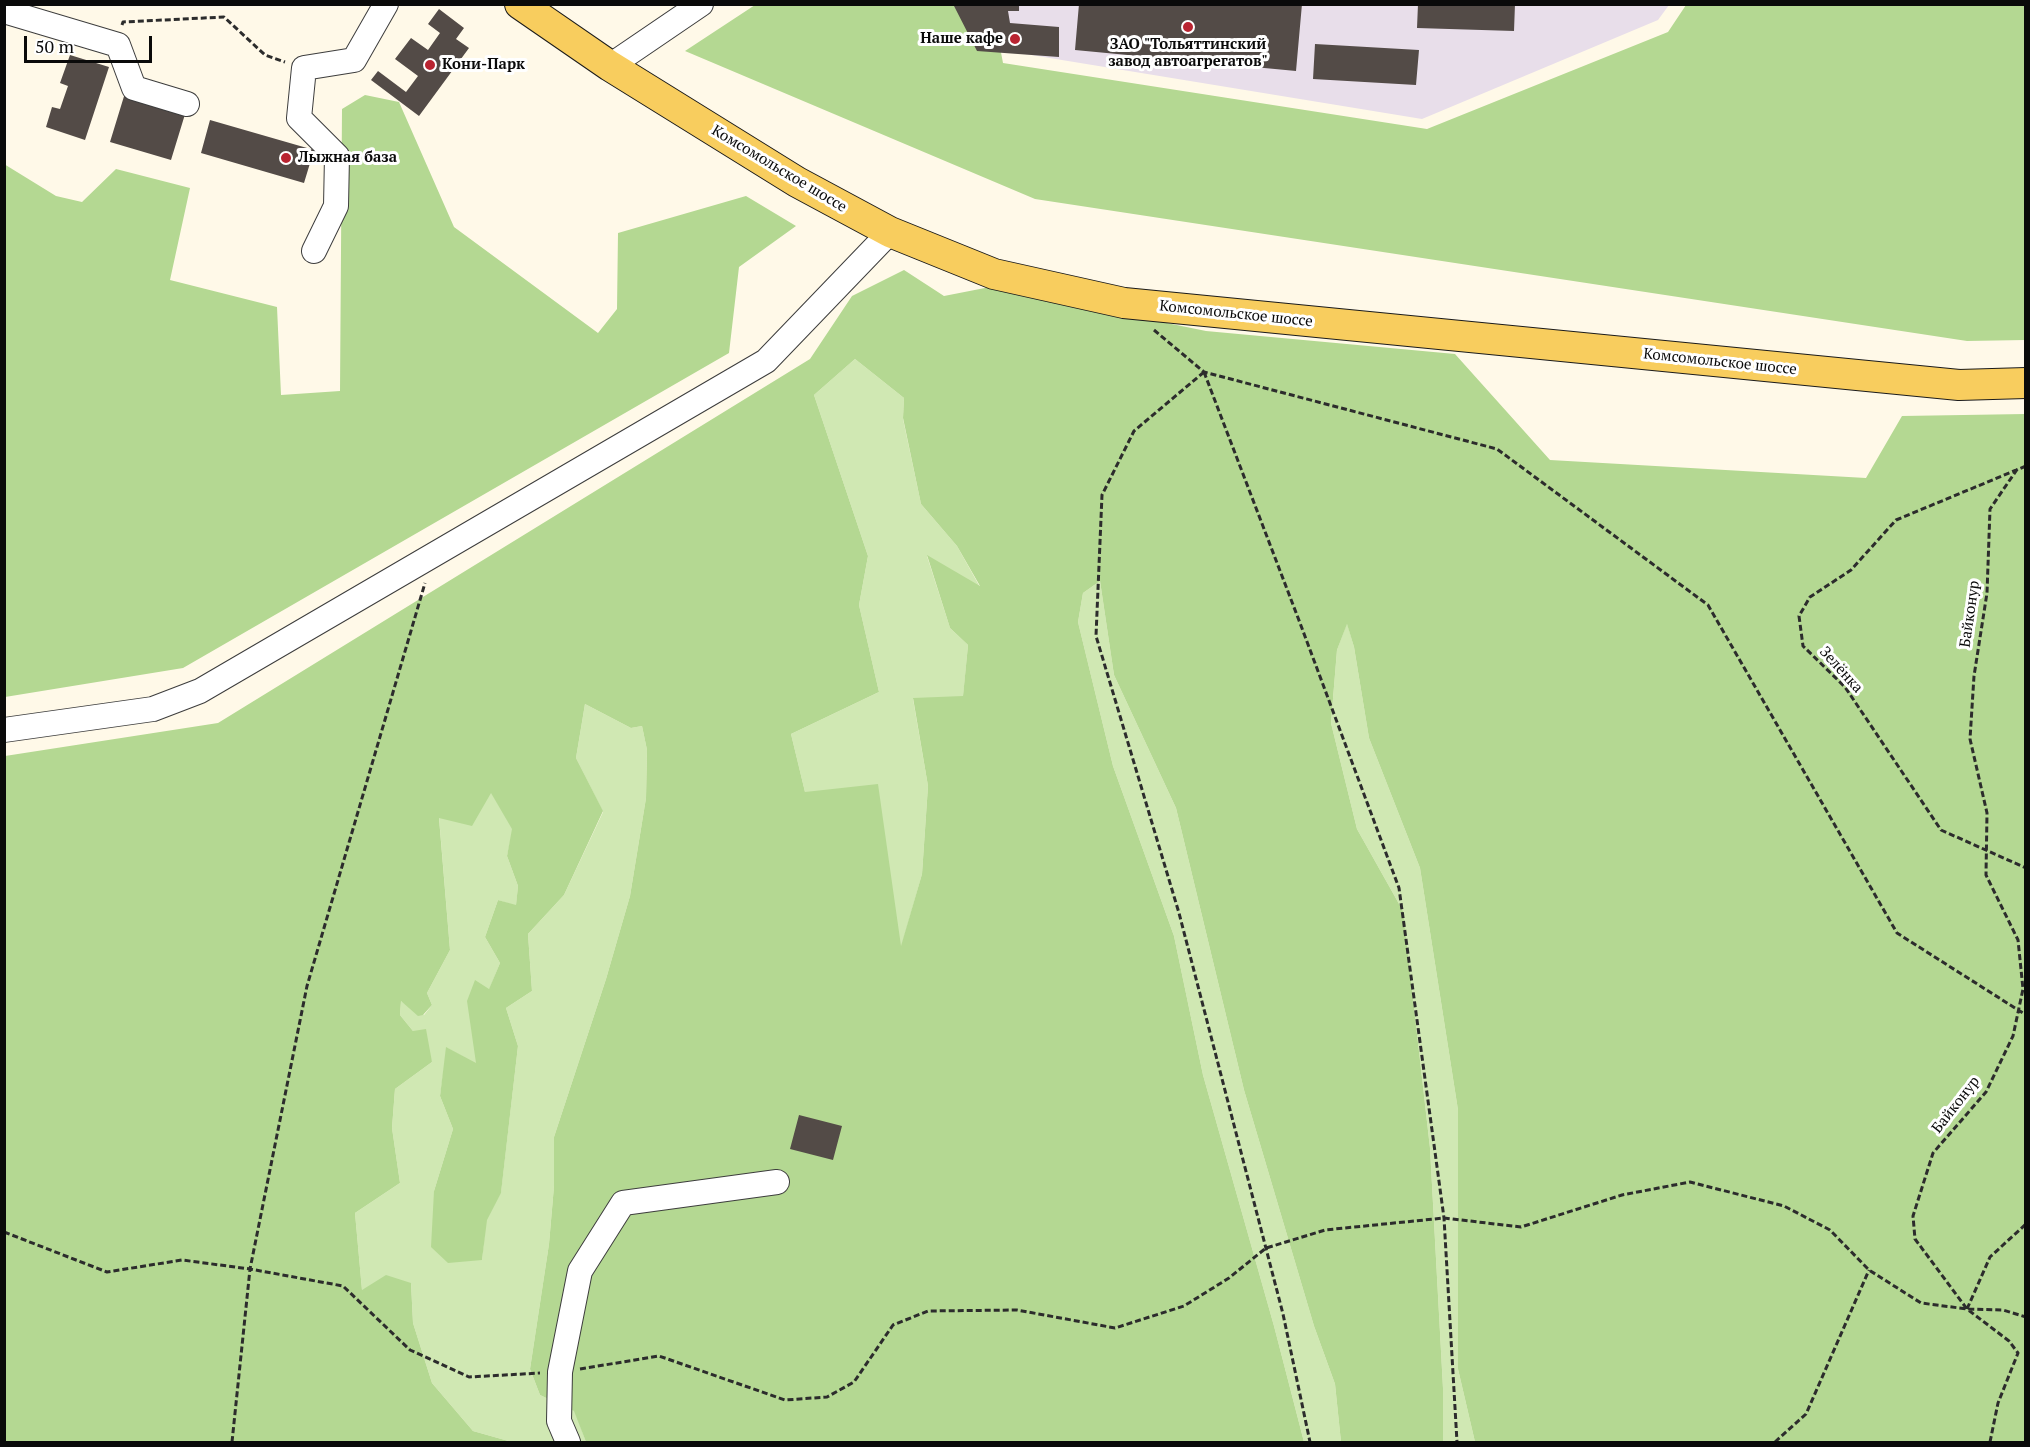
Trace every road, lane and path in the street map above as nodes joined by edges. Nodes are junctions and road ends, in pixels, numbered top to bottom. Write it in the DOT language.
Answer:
graph roads {
  1 [pos="386,4"];
  2 [pos="520,4"];
  3 [pos="701,4"];
  4 [pos="4,11"];
  5 [pos="118,45"];
  6 [pos="610,66"];
  7 [pos="304,68"];
  8 [pos="187,104"];
  9 [pos="890,232"];
  10 [pos="314,251"];
  11 [pos="1150,326"];
  12 [pos="1204,372"];
  13 [pos="2025,383"];
  14 [pos="2025,466"];
  15 [pos="2018,468"];
  16 [pos="432,556"];
  17 [pos="4,730"];
  18 [pos="1986,850"];
  19 [pos="2025,868"];
  20 [pos="2018,1011"];
  21 [pos="2025,1015"];
  22 [pos="777,1182"];
  23 [pos="1444,1218"];
  24 [pos="2025,1224"];
  25 [pos="4,1232"];
  26 [pos="1266,1248"];
  27 [pos="250,1269"];
  28 [pos="1869,1270"];
  29 [pos="1966,1309"];
  30 [pos="2025,1317"];
  31 [pos="560,1372"];
  32 [pos="232,1443"];
  33 [pos="568,1443"];
  34 [pos="1310,1443"];
  35 [pos="1457,1443"];
  36 [pos="1775,1443"];
  37 [pos="1990,1443"];
  1 -- 7 [label="street"];
  2 -- 6 [label="main road, Комсомольское шоссе"];
  3 -- 6 [label="street"];
  4 -- 5 [label="street"];
  5 -- 7 [label="path"];
  5 -- 8 [label="street"];
  6 -- 9 [label="main road, Комсомольское шоссе"];
  7 -- 10 [label="street"];
  9 -- 13 [label="main road, Комсомольское шоссе"];
  9 -- 16 [label="street"];
  11 -- 12 [label="path"];
  12 -- 20 [label="path"];
  12 -- 23 [label="path"];
  12 -- 26 [label="path"];
  14 -- 15 [label="path, Зелёнка"];
  15 -- 18 [label="path, Байконур"];
  15 -- 18 [label="path, Зелёнка"];
  16 -- 17 [label="street"];
  16 -- 27 [label="path"];
  18 -- 19 [label="path, Зелёнка"];
  18 -- 20 [label="path, Байконур"];
  20 -- 21 [label="path"];
  20 -- 29 [label="path, Байконур"];
  22 -- 31 [label="street"];
  23 -- 26 [label="path"];
  23 -- 28 [label="path"];
  23 -- 35 [label="path"];
  24 -- 29 [label="path"];
  25 -- 27 [label="path"];
  26 -- 31 [label="path"];
  26 -- 34 [label="path"];
  27 -- 31 [label="path"];
  27 -- 32 [label="path"];
  28 -- 29 [label="path"];
  28 -- 36 [label="path"];
  29 -- 30 [label="path"];
  29 -- 37 [label="path, Байконур"];
  31 -- 33 [label="street"];
}
